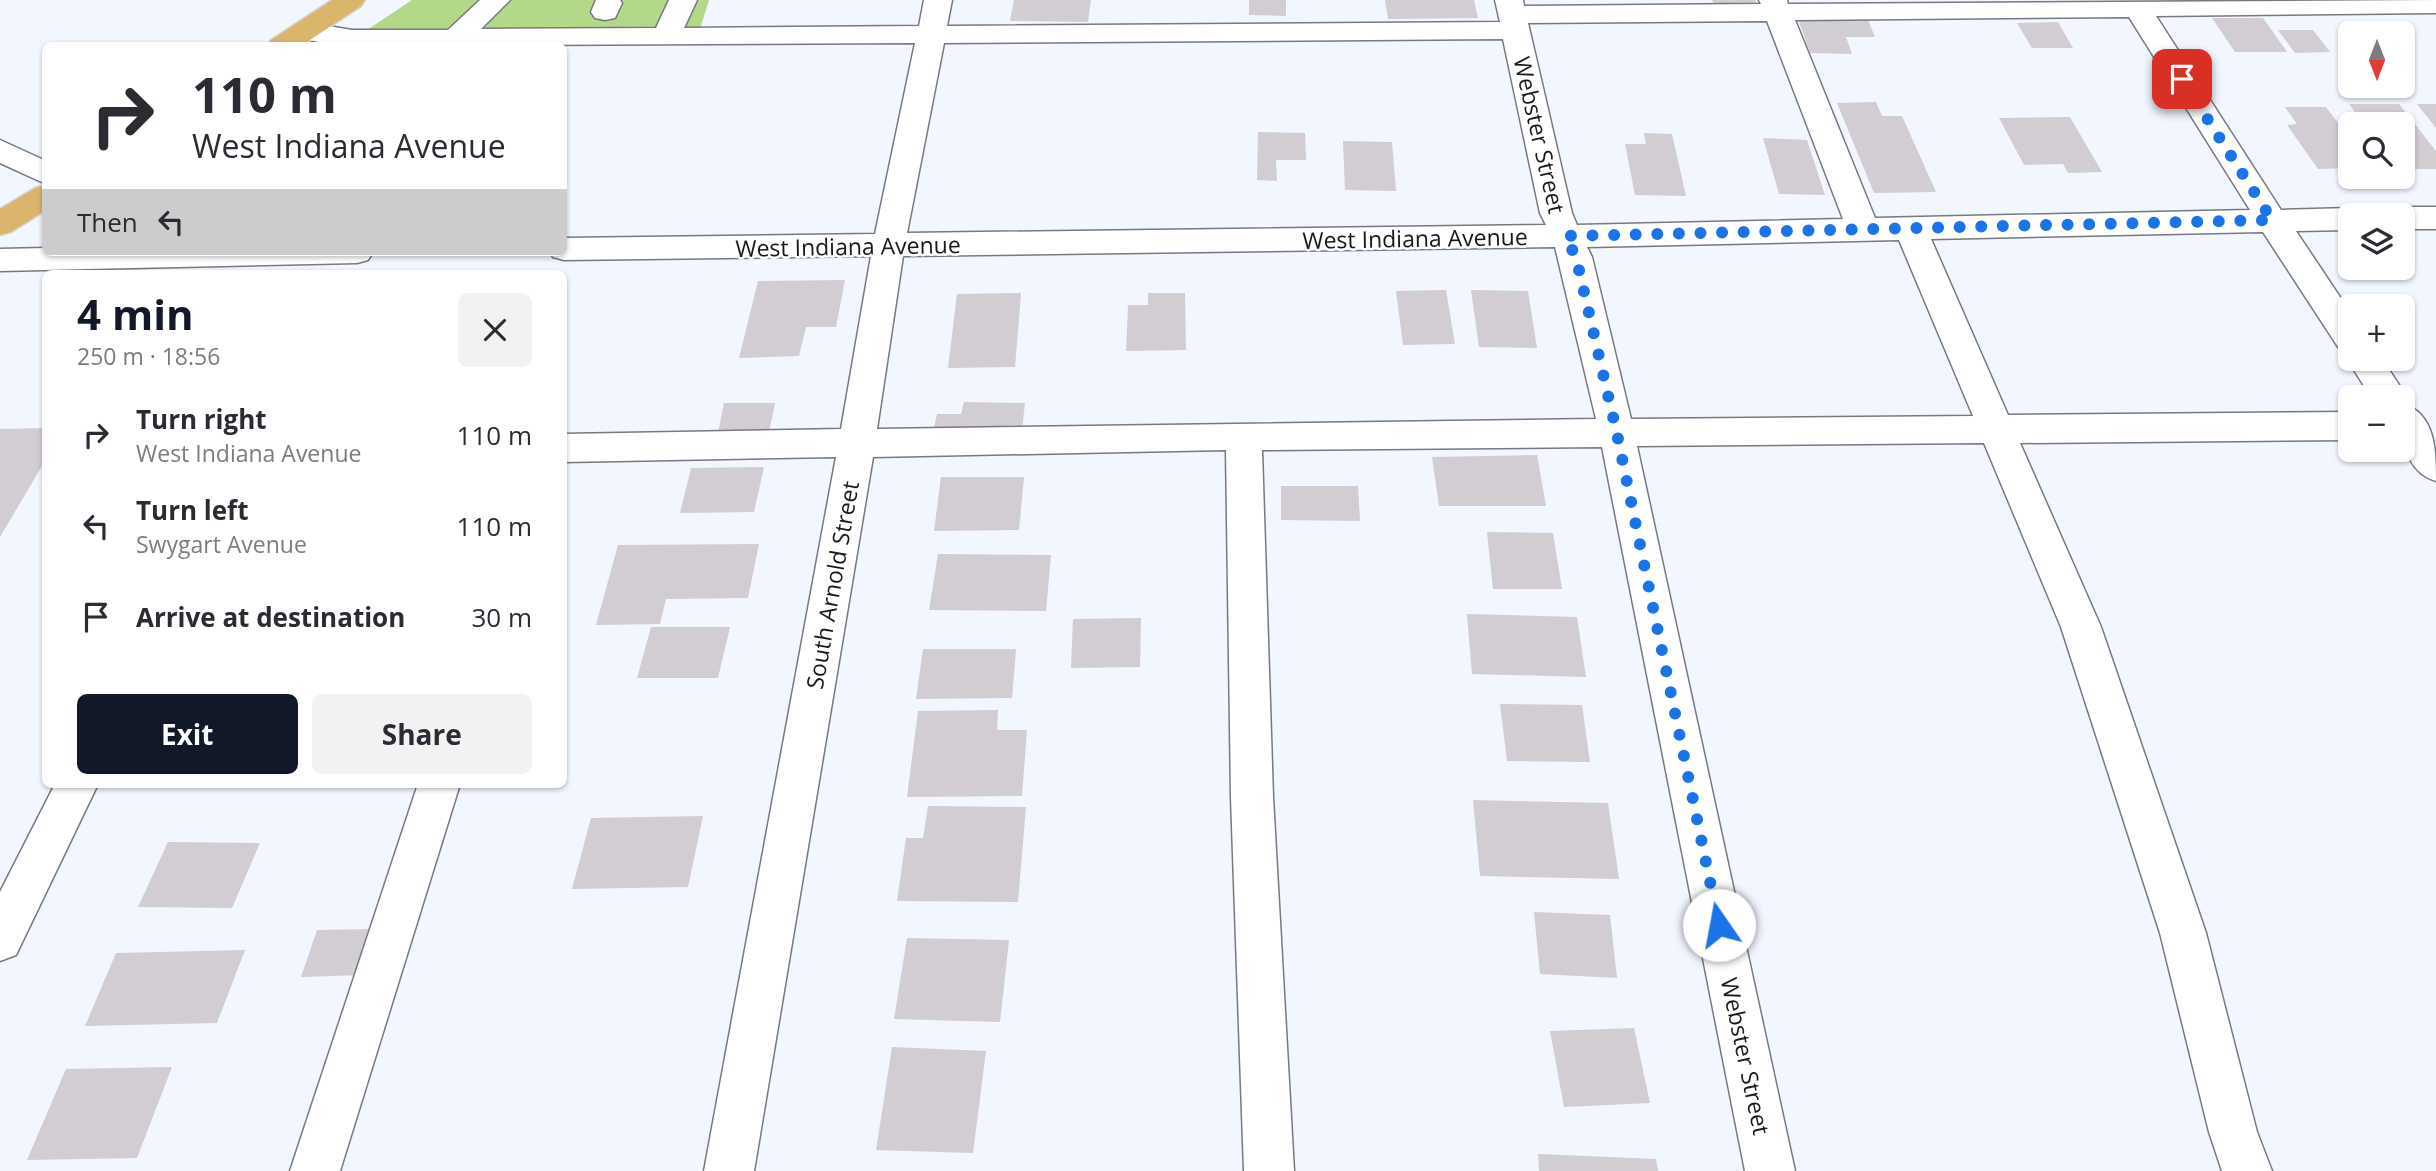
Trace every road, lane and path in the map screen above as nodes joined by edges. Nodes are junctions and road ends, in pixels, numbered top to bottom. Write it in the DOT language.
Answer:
graph roads {
  1 [pos="351,0"];
  2 [pos="2135,4"];
  3 [pos="680,5"];
  4 [pos="2436,5"];
  5 [pos="489,6"];
  6 [pos="1775,6"];
  7 [pos="1512,15"];
  8 [pos="934,18"];
  9 [pos="666,37"];
  10 [pos="293,38"];
  11 [pos="454,38"];
  12 [pos="0,150"];
  13 [pos="42,172"];
  14 [pos="42,198"];
  15 [pos="2415,218"];
  16 [pos="2436,218"];
  17 [pos="2338,219"];
  18 [pos="2272,220"];
  19 [pos="0,224"];
  20 [pos="1910,228"];
  21 [pos="1863,229"];
  22 [pos="1565,236"];
  23 [pos="889,245"];
  24 [pos="567,249"];
  25 [pos="168,256"];
  26 [pos="0,260"];
  27 [pos="2338,320"];
  28 [pos="2338,426"];
  29 [pos="2415,430"];
  30 [pos="1997,431"];
  31 [pos="1617,434"];
  32 [pos="1244,436"];
  33 [pos="857,443"];
  34 [pos="567,448"];
  35 [pos="2436,467"];
  36 [pos="75,788"];
  37 [pos="438,788"];
  38 [pos="0,939"];
  39 [pos="314,1171"];
  40 [pos="729,1171"];
  41 [pos="1269,1171"];
  42 [pos="1770,1171"];
  43 [pos="2247,1171"];
  1 -- 10 [label="main road"];
  2 -- 4 [label="street"];
  2 -- 6 [label="street"];
  2 -- 18 [label="street"];
  3 -- 5 [label="street"];
  3 -- 9 [label="street"];
  5 -- 11 [label="street"];
  6 -- 7 [label="street"];
  6 -- 21 [label="street"];
  7 -- 8 [label="street"];
  7 -- 22 [label="street, Webster Street"];
  8 -- 9 [label="street"];
  8 -- 23 [label="street, South Arnold Street"];
  9 -- 11 [label="street"];
  10 -- 11 [label="street"];
  12 -- 13 [label="street"];
  14 -- 19 [label="main road"];
  15 -- 16 [label="street"];
  17 -- 18 [label="street, West Indiana Avenue"];
  18 -- 20 [label="street, West Indiana Avenue"];
  18 -- 27 [label="street"];
  20 -- 21 [label="street, West Indiana Avenue"];
  20 -- 30 [label="street"];
  21 -- 22 [label="street, West Indiana Avenue"];
  22 -- 23 [label="street, West Indiana Avenue"];
  22 -- 31 [label="street, Webster Street"];
  23 -- 24 [label="street, West Indiana Avenue"];
  23 -- 33 [label="street, South Arnold Street"];
  25 -- 26 [label="street"];
  28 -- 30 [label="street"];
  29 -- 35 [label="street"];
  30 -- 31 [label="street"];
  30 -- 43 [label="street"];
  31 -- 32 [label="street"];
  31 -- 42 [label="street, Webster Street"];
  32 -- 33 [label="street"];
  32 -- 41 [label="street"];
  33 -- 34 [label="street"];
  33 -- 40 [label="street, South Arnold Street"];
  36 -- 38 [label="street"];
  37 -- 39 [label="street"];
}
